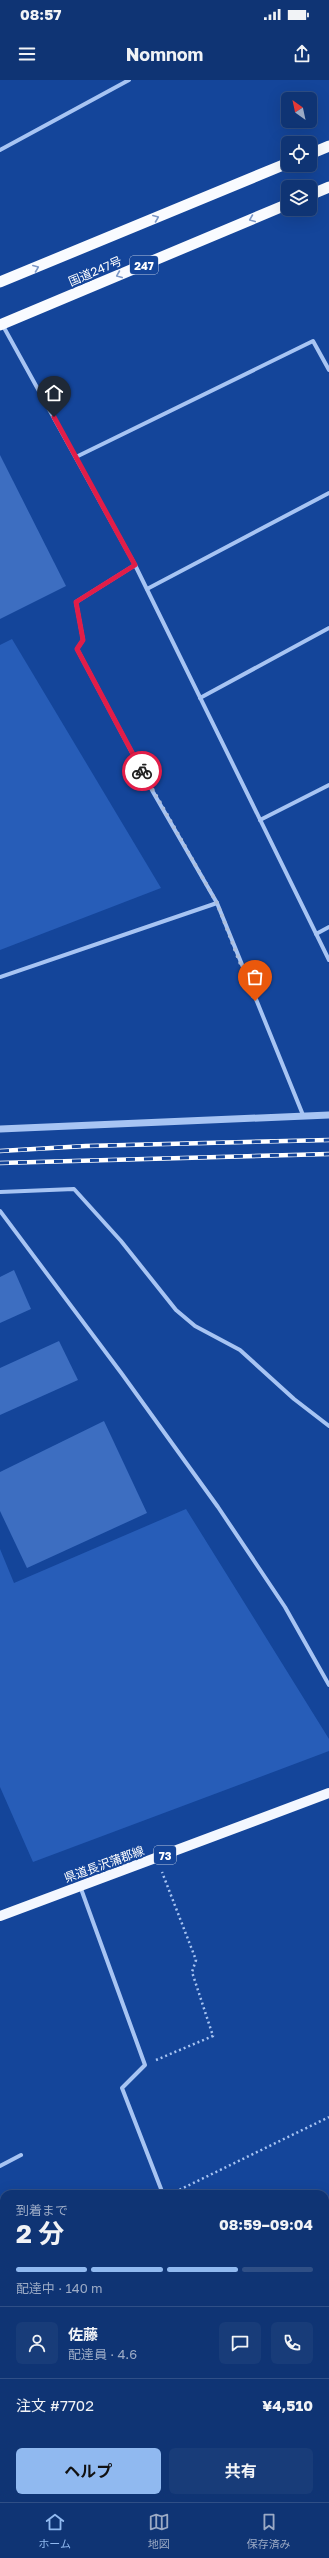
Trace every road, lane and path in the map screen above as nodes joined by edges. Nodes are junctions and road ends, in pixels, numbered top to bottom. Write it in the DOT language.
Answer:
graph roads {
  1 [pos="129,80"];
  2 [pos="329,146"];
  3 [pos="0,150"];
  4 [pos="317,151"];
  5 [pos="281,166"];
  6 [pos="329,187"];
  7 [pos="317,192"];
  8 [pos="281,207"];
  9 [pos="0,282"];
  10 [pos="1,323"];
  11 [pos="329,370"];
  12 [pos="76,457"];
  13 [pos="329,493"];
  14 [pos="135,565"];
  15 [pos="147,590"];
  16 [pos="329,628"];
  17 [pos="200,698"];
  18 [pos="329,785"];
  19 [pos="260,820"];
  20 [pos="217,903"];
  21 [pos="329,927"];
  22 [pos="316,934"];
  23 [pos="329,960"];
  24 [pos="0,977"];
  25 [pos="303,1115"];
  26 [pos="329,1115"];
  27 [pos="0,1129"];
  28 [pos="0,1192"];
  29 [pos="0,1211"];
  30 [pos="329,1426"];
  31 [pos="329,1685"];
  32 [pos="329,1793"];
  33 [pos="157,1858"];
  34 [pos="80,1886"];
  35 [pos="0,1916"];
  36 [pos="145,2065"];
  37 [pos="329,2117"];
  38 [pos="21,2155"];
  39 [pos="0,2166"];
  40 [pos="161,2190"];
  41 [pos="180,2190"];
  1 -- 3 [label="street"];
  2 -- 4 [label="highway"];
  9 -- 5 [label="highway, one-way"];
  6 -- 7 [label="highway"];
  8 -- 10 [label="highway, 国道247号 / 247, one-way"];
  10 -- 12 [label="street"];
  11 -- 12 [label="street"];
  12 -- 14 [label="street"];
  13 -- 15 [label="street"];
  14 -- 15 [label="street"];
  14 -- 20 [label="street"];
  15 -- 17 [label="street"];
  16 -- 17 [label="street"];
  17 -- 19 [label="street"];
  18 -- 19 [label="street"];
  19 -- 22 [label="street"];
  20 -- 24 [label="street"];
  20 -- 25 [label="street"];
  21 -- 22 [label="street"];
  22 -- 23 [label="street"];
  25 -- 26 [label="street"];
  25 -- 27 [label="street"];
  28 -- 30 [label="street"];
  29 -- 31 [label="street"];
  32 -- 33 [label="main road, 県道長沢蒲郡線 / 73"];
  33 -- 34 [label="main road, 県道長沢蒲郡線 / 73"];
  33 -- 36 [label="path"];
  34 -- 35 [label="main road, 県道長沢蒲郡線 / 73"];
  34 -- 36 [label="street"];
  36 -- 40 [label="street"];
  37 -- 41 [label="path"];
  38 -- 39 [label="street"];
}
